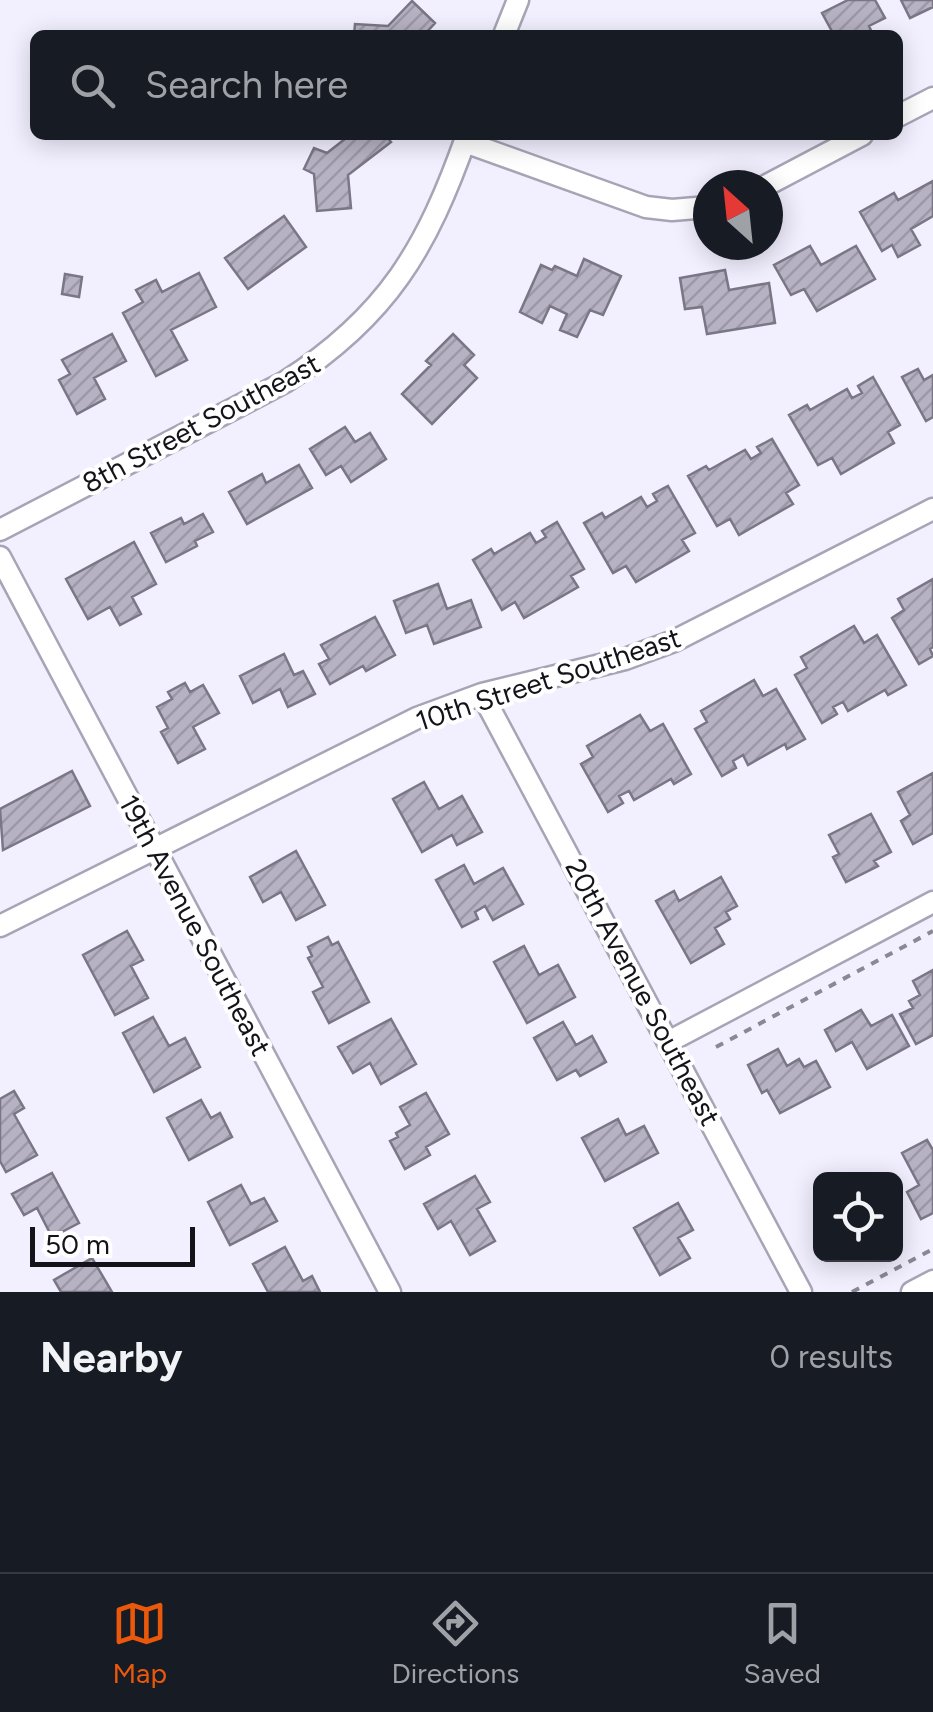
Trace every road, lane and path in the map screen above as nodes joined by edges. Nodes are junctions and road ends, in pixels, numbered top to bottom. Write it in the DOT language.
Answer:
graph roads {
  1 [pos="518,0"];
  2 [pos="506,30"];
  3 [pos="933,98"];
  4 [pos="903,113"];
  5 [pos="465,140"];
  6 [pos="471,140"];
  7 [pos="852,140"];
  8 [pos="783,177"];
  9 [pos="693,208"];
  10 [pos="933,509"];
  11 [pos="0,530"];
  12 [pos="0,557"];
  13 [pos="482,694"];
  14 [pos="154,848"];
  15 [pos="933,902"];
  16 [pos="0,926"];
  17 [pos="933,931"];
  18 [pos="670,1041"];
  19 [pos="716,1046"];
  20 [pos="933,1249"];
  21 [pos="933,1280"];
  22 [pos="390,1292"];
  23 [pos="801,1292"];
  24 [pos="852,1292"];
  25 [pos="912,1292"];
  1 -- 2 [label="street"];
  3 -- 4 [label="street"];
  5 -- 11 [label="street, 8th Street Southeast"];
  6 -- 9 [label="street"];
  7 -- 8 [label="street"];
  10 -- 13 [label="street, 10th Street Southeast"];
  12 -- 14 [label="street, 19th Avenue Southeast"];
  13 -- 14 [label="street, 10th Street Southeast"];
  13 -- 18 [label="street, 20th Avenue Southeast"];
  14 -- 16 [label="street, 10th Street Southeast"];
  14 -- 22 [label="street, 19th Avenue Southeast"];
  15 -- 18 [label="street"];
  17 -- 19 [label="path"];
  18 -- 23 [label="street, 20th Avenue Southeast"];
  20 -- 24 [label="path"];
  21 -- 25 [label="street"];
}
